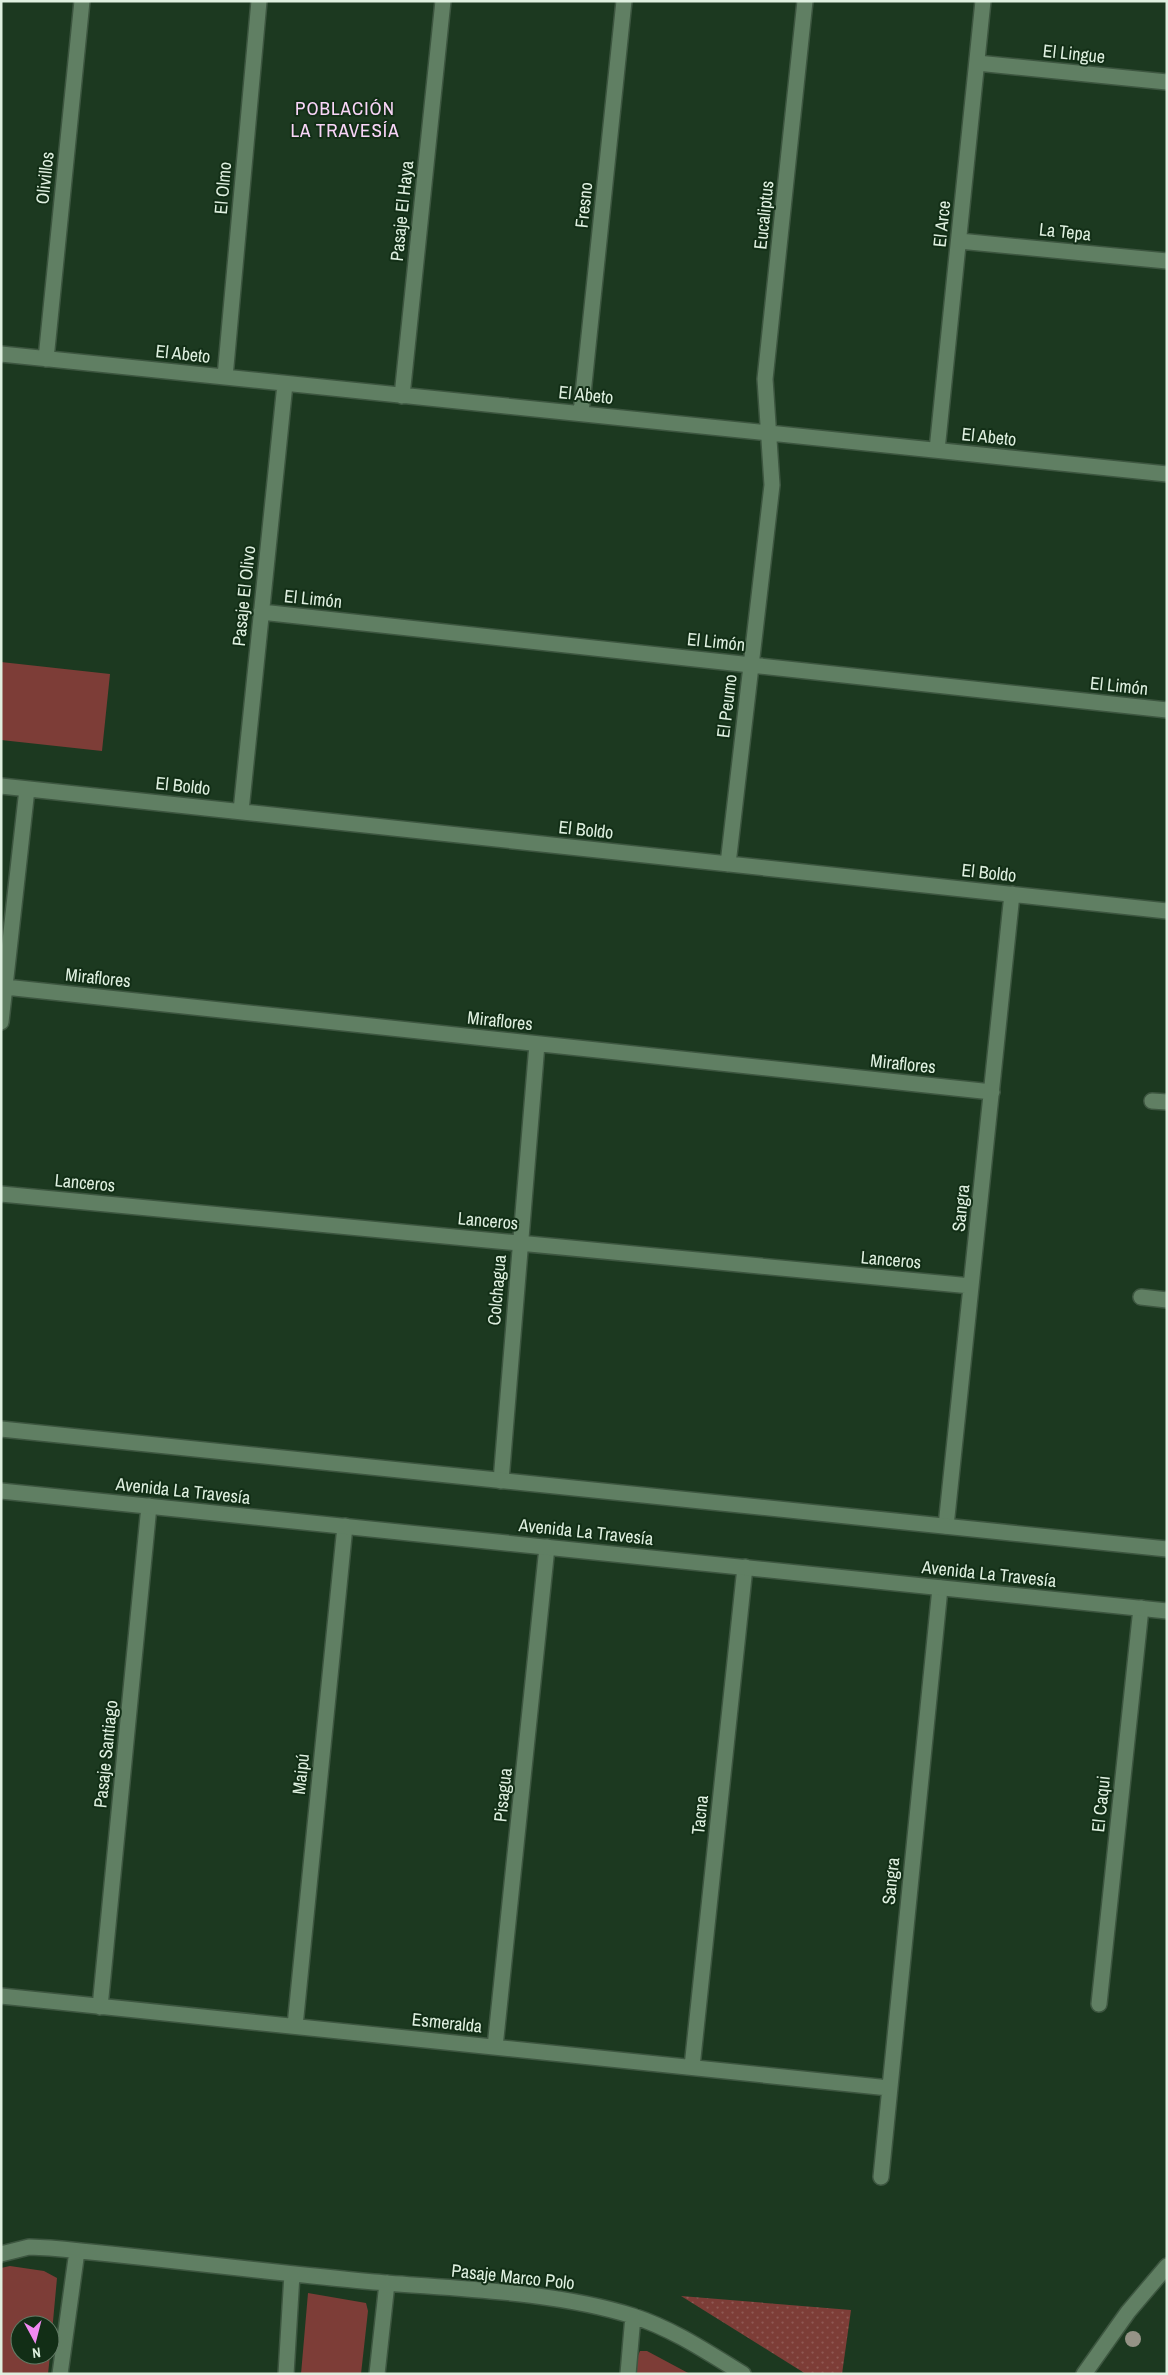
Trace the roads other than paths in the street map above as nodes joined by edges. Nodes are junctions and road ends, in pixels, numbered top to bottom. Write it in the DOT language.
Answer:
graph roads {
  1 [pos="82,1"];
  2 [pos="259,1"];
  3 [pos="443,1"];
  4 [pos="624,1"];
  5 [pos="805,1"];
  6 [pos="983,1"];
  7 [pos="977,63"];
  8 [pos="1167,82"];
  9 [pos="959,241"];
  10 [pos="1167,261"];
  11 [pos="1,354"];
  12 [pos="46,359"];
  13 [pos="225,377"];
  14 [pos="285,384"];
  15 [pos="402,396"];
  16 [pos="581,414"];
  17 [pos="770,433"];
  18 [pos="937,450"];
  19 [pos="1167,474"];
  20 [pos="261,612"];
  21 [pos="751,665"];
  22 [pos="1167,710"];
  23 [pos="1,786"];
  24 [pos="27,789"];
  25 [pos="241,811"];
  26 [pos="728,864"];
  27 [pos="1012,894"];
  28 [pos="1167,911"];
  29 [pos="5,987"];
  30 [pos="1,1022"];
  31 [pos="537,1044"];
  32 [pos="992,1092"];
  33 [pos="1,1194"];
  34 [pos="520,1243"];
  35 [pos="972,1286"];
  36 [pos="1141,1297"];
  37 [pos="1167,1300"];
  38 [pos="1,1429"];
  39 [pos="501,1481"];
  40 [pos="1,1491"];
  41 [pos="150,1506"];
  42 [pos="345,1526"];
  43 [pos="946,1526"];
  44 [pos="547,1547"];
  45 [pos="1167,1548"];
  46 [pos="745,1567"];
  47 [pos="940,1588"];
  48 [pos="1141,1608"];
  49 [pos="1167,1611"];
  50 [pos="1,1996"];
  51 [pos="1099,2004"];
  52 [pos="100,2006"];
  53 [pos="295,2026"];
  54 [pos="495,2047"];
  55 [pos="692,2067"];
  56 [pos="889,2088"];
  57 [pos="880,2177"];
  58 [pos="77,2251"];
  59 [pos="1,2254"];
  60 [pos="1167,2266"];
  61 [pos="292,2274"];
  62 [pos="387,2283"];
  63 [pos="633,2316"];
  64 [pos="60,2374"];
  65 [pos="286,2374"];
  66 [pos="377,2374"];
  67 [pos="628,2374"];
  68 [pos="743,2374"];
  69 [pos="1084,2374"];
  1 -- 12 [label="street, Olivillos"];
  2 -- 13 [label="street, El Olmo"];
  3 -- 15 [label="street, Pasaje El Haya"];
  4 -- 16 [label="street, Fresno"];
  5 -- 17 [label="street, Eucaliptus"];
  6 -- 7 [label="street, El Arce"];
  7 -- 8 [label="street, El Lingue"];
  7 -- 9 [label="street, El Arce"];
  9 -- 10 [label="street, La Tepa"];
  9 -- 18 [label="street, El Arce"];
  11 -- 12 [label="street, El Abeto"];
  12 -- 13 [label="street, El Abeto"];
  13 -- 14 [label="street, El Abeto"];
  14 -- 15 [label="street, El Abeto"];
  14 -- 20 [label="street, Pasaje El Olivo"];
  15 -- 16 [label="street, El Abeto"];
  16 -- 17 [label="street, El Abeto"];
  17 -- 18 [label="street, El Abeto"];
  17 -- 21 [label="street, El Peumo"];
  18 -- 19 [label="street, El Abeto"];
  20 -- 21 [label="street, El Limón"];
  20 -- 25 [label="street, Pasaje El Olivo"];
  21 -- 22 [label="street, El Limón"];
  21 -- 26 [label="street, El Peumo"];
  23 -- 24 [label="street, El Boldo"];
  24 -- 25 [label="street, El Boldo"];
  24 -- 29 [label="street"];
  25 -- 26 [label="street, El Boldo"];
  26 -- 27 [label="street, El Boldo"];
  27 -- 28 [label="street, El Boldo"];
  27 -- 32 [label="street, Sangra"];
  29 -- 30 [label="street"];
  29 -- 31 [label="street, Miraflores"];
  31 -- 32 [label="street, Miraflores"];
  31 -- 34 [label="street, Colchagua"];
  32 -- 35 [label="street, Sangra"];
  33 -- 34 [label="street, Lanceros"];
  34 -- 35 [label="street, Lanceros"];
  34 -- 39 [label="street, Colchagua"];
  35 -- 43 [label="street, Sangra"];
  36 -- 37 [label="street"];
  38 -- 39 [label="street"];
  39 -- 43 [label="street"];
  40 -- 41 [label="street, Avenida La Travesía"];
  41 -- 42 [label="street, Avenida La Travesía"];
  41 -- 52 [label="street, Pasaje Santiago"];
  42 -- 44 [label="street, Avenida La Travesía"];
  42 -- 53 [label="street, Maipú"];
  43 -- 45 [label="street"];
  44 -- 46 [label="street, Avenida La Travesía"];
  44 -- 54 [label="street, Pisagua"];
  46 -- 47 [label="street, Avenida La Travesía"];
  46 -- 55 [label="street, Tacna"];
  47 -- 48 [label="street, Avenida La Travesía"];
  47 -- 56 [label="street, Sangra"];
  48 -- 49 [label="street, Avenida La Travesía"];
  48 -- 51 [label="street, El Caqui"];
  50 -- 52 [label="street, Esmeralda"];
  52 -- 53 [label="street, Esmeralda"];
  53 -- 54 [label="street, Esmeralda"];
  54 -- 55 [label="street, Esmeralda"];
  55 -- 56 [label="street, Esmeralda"];
  56 -- 57 [label="street, Sangra"];
  58 -- 59 [label="street, Pasaje Marco Polo"];
  58 -- 61 [label="street, Pasaje Marco Polo"];
  58 -- 64 [label="street"];
  60 -- 69 [label="street"];
  61 -- 62 [label="street, Pasaje Marco Polo"];
  61 -- 65 [label="street"];
  62 -- 63 [label="street, Pasaje Marco Polo"];
  62 -- 66 [label="street"];
  63 -- 67 [label="street"];
  63 -- 68 [label="street, Pasaje Marco Polo"];
}
